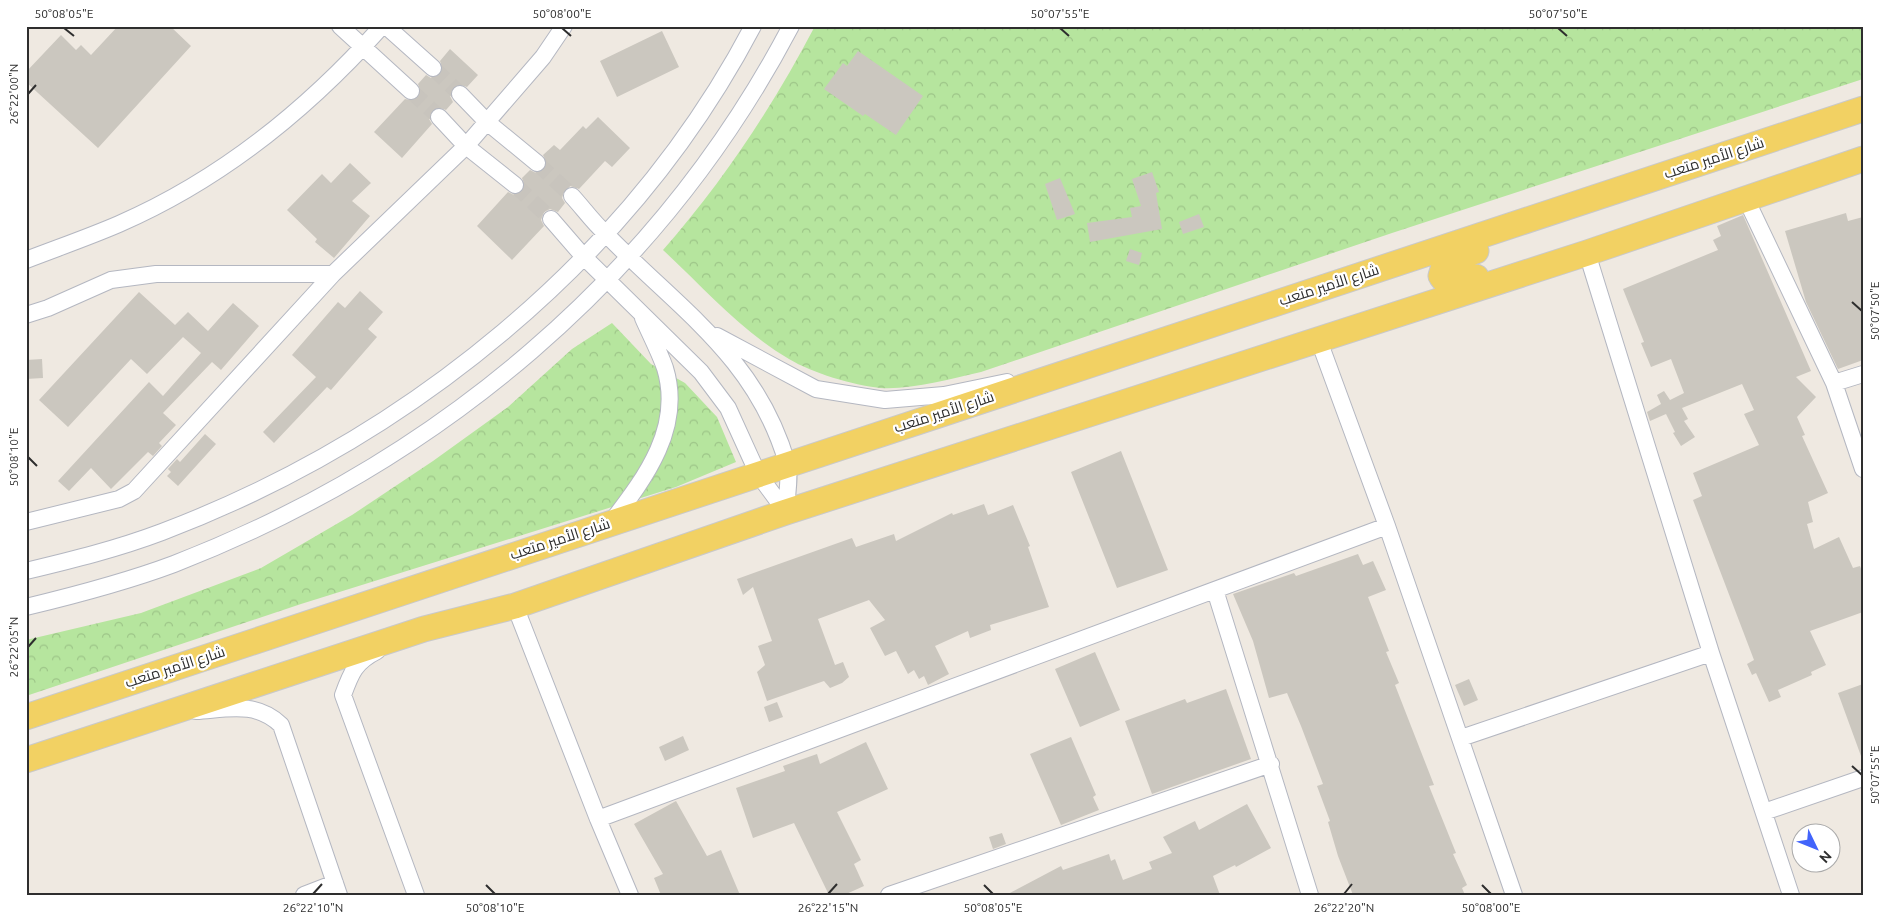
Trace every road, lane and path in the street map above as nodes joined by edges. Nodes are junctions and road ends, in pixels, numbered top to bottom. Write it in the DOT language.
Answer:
graph roads {
  1 [pos="340,26"];
  2 [pos="382,26"];
  3 [pos="386,26"];
  4 [pos="564,26"];
  5 [pos="753,26"];
  6 [pos="791,26"];
  7 [pos="362,48"];
  8 [pos="433,68"];
  9 [pos="412,91"];
  10 [pos="460,94"];
  11 [pos="1863,109"];
  12 [pos="439,117"];
  13 [pos="487,122"];
  14 [pos="466,146"];
  15 [pos="1863,159"];
  16 [pos="1709,160"];
  17 [pos="537,163"];
  18 [pos="515,186"];
  19 [pos="572,196"];
  20 [pos="1746,198"];
  21 [pos="551,219"];
  22 [pos="604,233"];
  23 [pos="1586,253"];
  24 [pos="583,256"];
  25 [pos="629,256"];
  26 [pos="26,260"];
  27 [pos="333,274"];
  28 [pos="608,279"];
  29 [pos="639,310"];
  30 [pos="26,315"];
  31 [pos="1318,338"];
  32 [pos="743,358"];
  33 [pos="1082,366"];
  34 [pos="1863,374"];
  35 [pos="1834,383"];
  36 [pos="788,464"];
  37 [pos="1863,469"];
  38 [pos="758,474"];
  39 [pos="786,512"];
  40 [pos="612,521"];
  41 [pos="26,522"];
  42 [pos="1387,526"];
  43 [pos="26,571"];
  44 [pos="1216,590"];
  45 [pos="515,606"];
  46 [pos="26,607"];
  47 [pos="424,628"];
  48 [pos="1711,653"];
  49 [pos="167,713"];
  50 [pos="26,717"];
  51 [pos="1461,738"];
  52 [pos="26,760"];
  53 [pos="1270,764"];
  54 [pos="1863,778"];
  55 [pos="1764,812"];
  56 [pos="598,819"];
  57 [pos="337,889"];
  58 [pos="304,895"];
  59 [pos="416,895"];
  60 [pos="630,895"];
  61 [pos="889,895"];
  62 [pos="1310,895"];
  63 [pos="1514,895"];
  64 [pos="1791,895"];
  1 -- 7 [label="street"];
  2 -- 7 [label="street"];
  3 -- 8 [label="street"];
  4 -- 13 [label="street"];
  5 -- 22 [label="street"];
  6 -- 25 [label="street"];
  7 -- 9 [label="street"];
  7 -- 26 [label="street"];
  10 -- 13 [label="street"];
  11 -- 16 [label="main road, شارع الأمير متعب"];
  12 -- 14 [label="street"];
  13 -- 14 [label="street"];
  13 -- 17 [label="street"];
  14 -- 18 [label="street"];
  14 -- 27 [label="street"];
  15 -- 20 [label="main road"];
  16 -- 23 [label="main road"];
  16 -- 33 [label="main road, شارع الأمير متعب"];
  19 -- 22 [label="street"];
  20 -- 23 [label="main road"];
  20 -- 35 [label="street"];
  21 -- 24 [label="street"];
  22 -- 24 [label="street"];
  22 -- 25 [label="street"];
  23 -- 31 [label="main road"];
  23 -- 48 [label="street"];
  24 -- 28 [label="street"];
  24 -- 43 [label="street"];
  25 -- 28 [label="street"];
  25 -- 32 [label="street"];
  27 -- 30 [label="street"];
  27 -- 41 [label="street"];
  28 -- 29 [label="street"];
  28 -- 46 [label="street"];
  29 -- 38 [label="street"];
  29 -- 40 [label="street"];
  31 -- 39 [label="main road"];
  31 -- 42 [label="street"];
  32 -- 33 [label="street"];
  32 -- 36 [label="street"];
  33 -- 36 [label="main road, شارع الأمير متعب"];
  34 -- 35 [label="street"];
  35 -- 37 [label="street"];
  36 -- 38 [label="main road, شارع الأمير متعب"];
  36 -- 39 [label="street"];
  38 -- 39 [label="street"];
  38 -- 40 [label="main road, شارع الأمير متعب"];
  39 -- 45 [label="main road"];
  40 -- 50 [label="main road, شارع الأمير متعب"];
  42 -- 44 [label="street"];
  42 -- 51 [label="street"];
  44 -- 53 [label="street"];
  44 -- 56 [label="street"];
  45 -- 47 [label="main road"];
  45 -- 56 [label="street"];
  47 -- 49 [label="main road"];
  47 -- 59 [label="street"];
  48 -- 51 [label="street"];
  48 -- 55 [label="street"];
  49 -- 52 [label="main road"];
  49 -- 57 [label="street"];
  51 -- 63 [label="street"];
  53 -- 61 [label="street"];
  53 -- 62 [label="street"];
  54 -- 55 [label="street"];
  55 -- 64 [label="street"];
  56 -- 60 [label="street"];
  57 -- 58 [label="street"];
}
